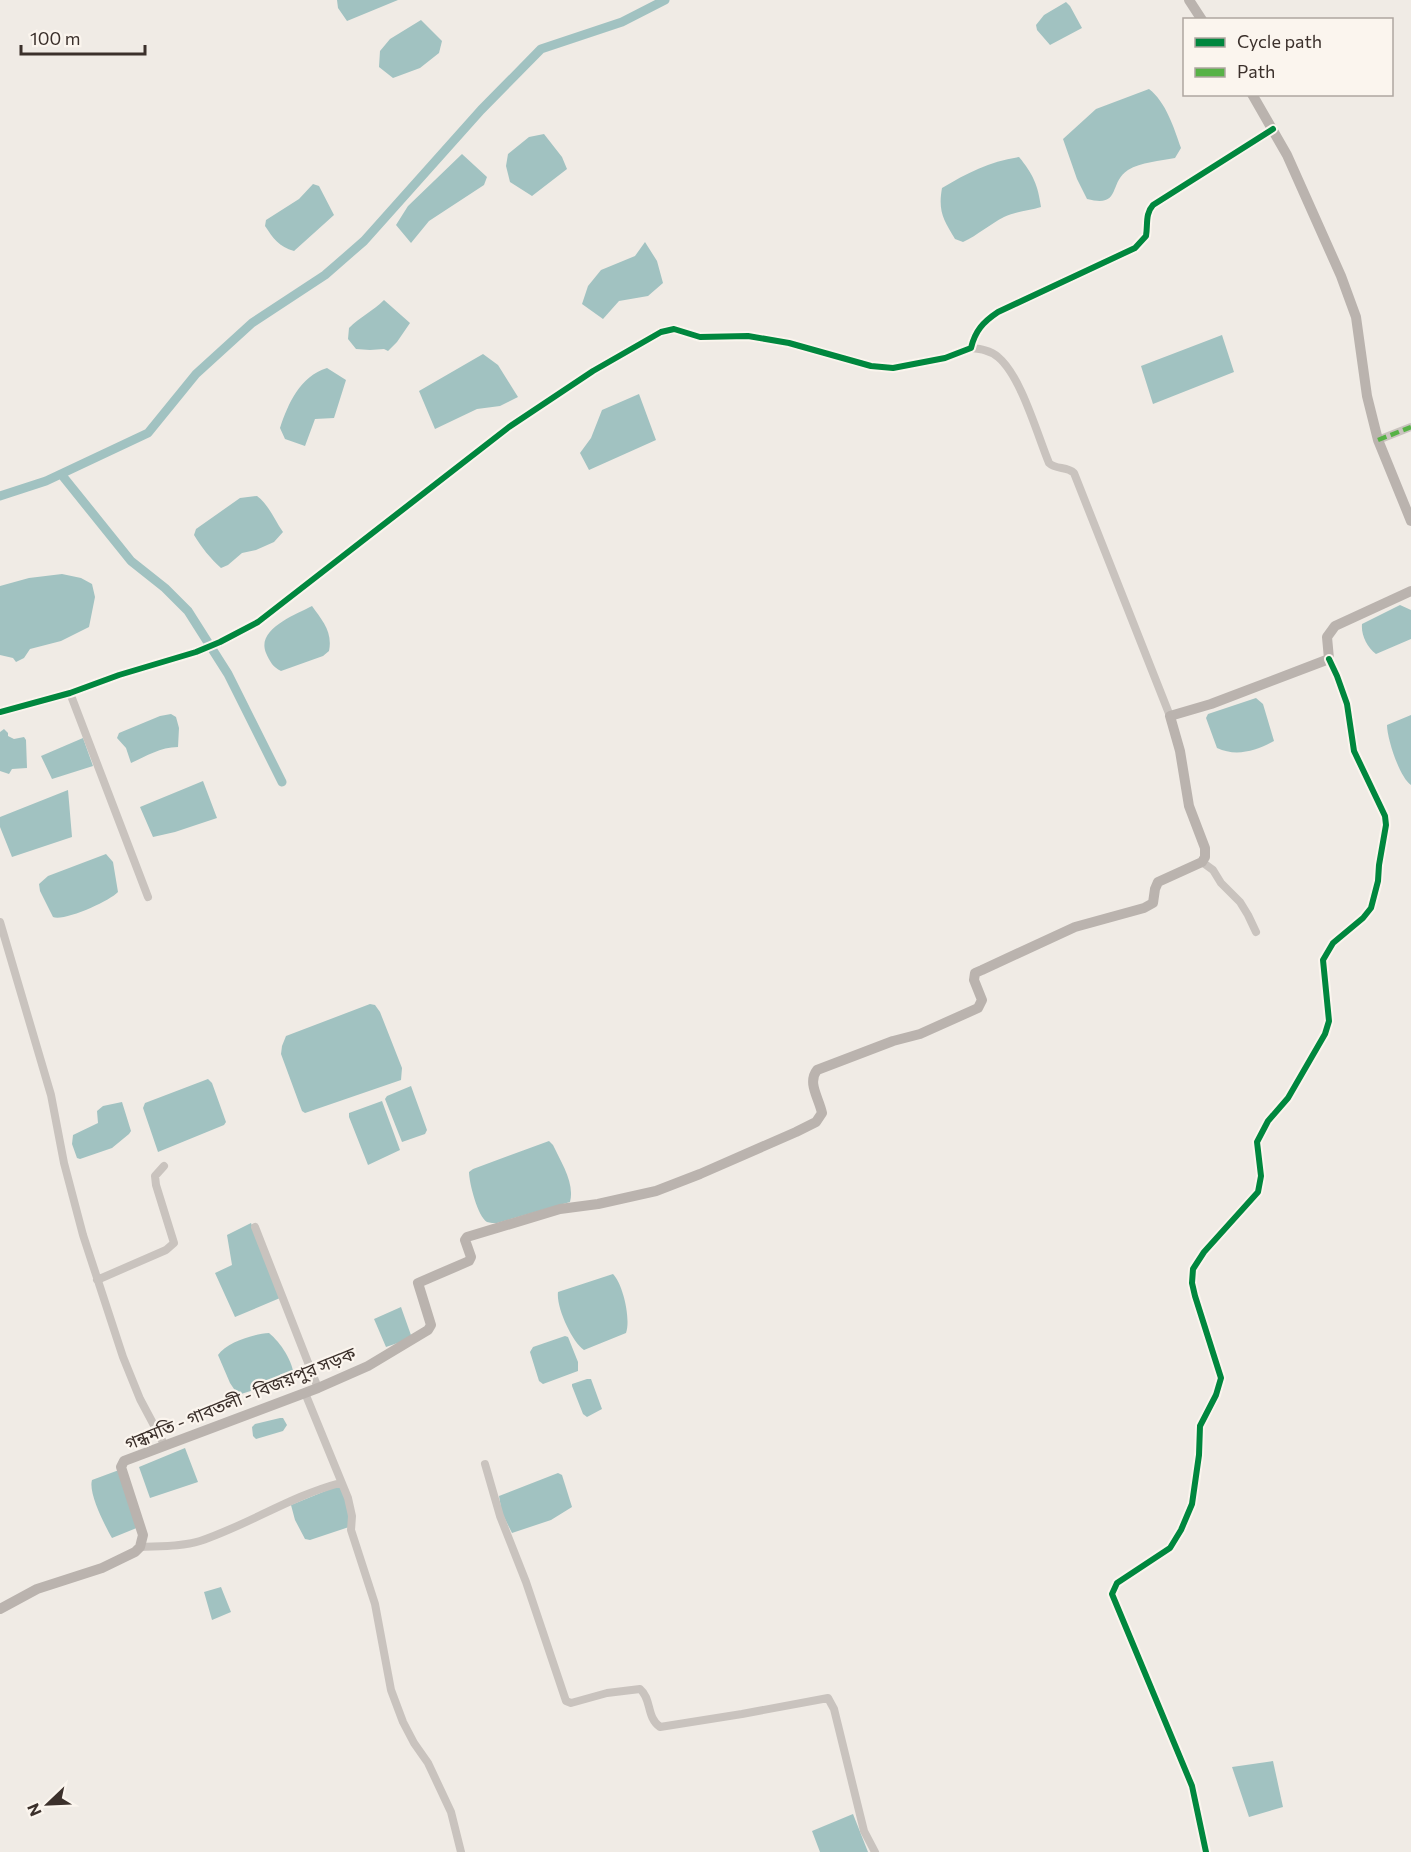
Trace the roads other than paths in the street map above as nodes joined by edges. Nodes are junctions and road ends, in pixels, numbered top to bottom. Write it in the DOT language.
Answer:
graph roads {
  1 [pos="1189,0"];
  2 [pos="1201,18"];
  3 [pos="1253,96"];
  4 [pos="1273,129"];
  5 [pos="971,348"];
  6 [pos="1411,427"];
  7 [pos="1378,440"];
  8 [pos="1410,515"];
  9 [pos="1411,591"];
  10 [pos="1329,659"];
  11 [pos="69,693"];
  12 [pos="0,712"];
  13 [pos="1170,716"];
  14 [pos="1202,862"];
  15 [pos="148,897"];
  16 [pos="0,922"];
  17 [pos="1256,932"];
  18 [pos="164,1166"];
  19 [pos="255,1227"];
  20 [pos="97,1280"];
  21 [pos="318,1388"];
  22 [pos="305,1393"];
  23 [pos="165,1446"];
  24 [pos="485,1464"];
  25 [pos="340,1483"];
  26 [pos="140,1547"];
  27 [pos="0,1609"];
  28 [pos="461,1852"];
  29 [pos="875,1852"];
  30 [pos="1206,1852"];
  1 -- 2 [label="main road"];
  3 -- 4 [label="main road"];
  4 -- 5 [label="street"];
  4 -- 7 [label="main road"];
  5 -- 11 [label="street"];
  5 -- 13 [label="street"];
  6 -- 7 [label="street"];
  7 -- 8 [label="main road"];
  9 -- 10 [label="main road"];
  10 -- 13 [label="main road"];
  10 -- 30 [label="street"];
  11 -- 12 [label="street"];
  11 -- 15 [label="street"];
  13 -- 14 [label="main road"];
  14 -- 17 [label="street"];
  14 -- 21 [label="main road, গন্ধমতি - গাবতলী - বিজয়পুর সড়ক"];
  16 -- 20 [label="street"];
  18 -- 20 [label="street"];
  19 -- 21 [label="street"];
  20 -- 23 [label="street"];
  21 -- 22 [label="main road, গন্ধমতি - গাবতলী - বিজয়পুর সড়ক"];
  22 -- 23 [label="main road, গন্ধমতি - গাবতলী - বিজয়পুর সড়ক"];
  22 -- 25 [label="street"];
  23 -- 26 [label="main road, গন্ধমতি - গাবতলী - বিজয়পুর সড়ক"];
  24 -- 29 [label="street"];
  25 -- 26 [label="street"];
  25 -- 28 [label="street"];
  26 -- 27 [label="main road"];
}
